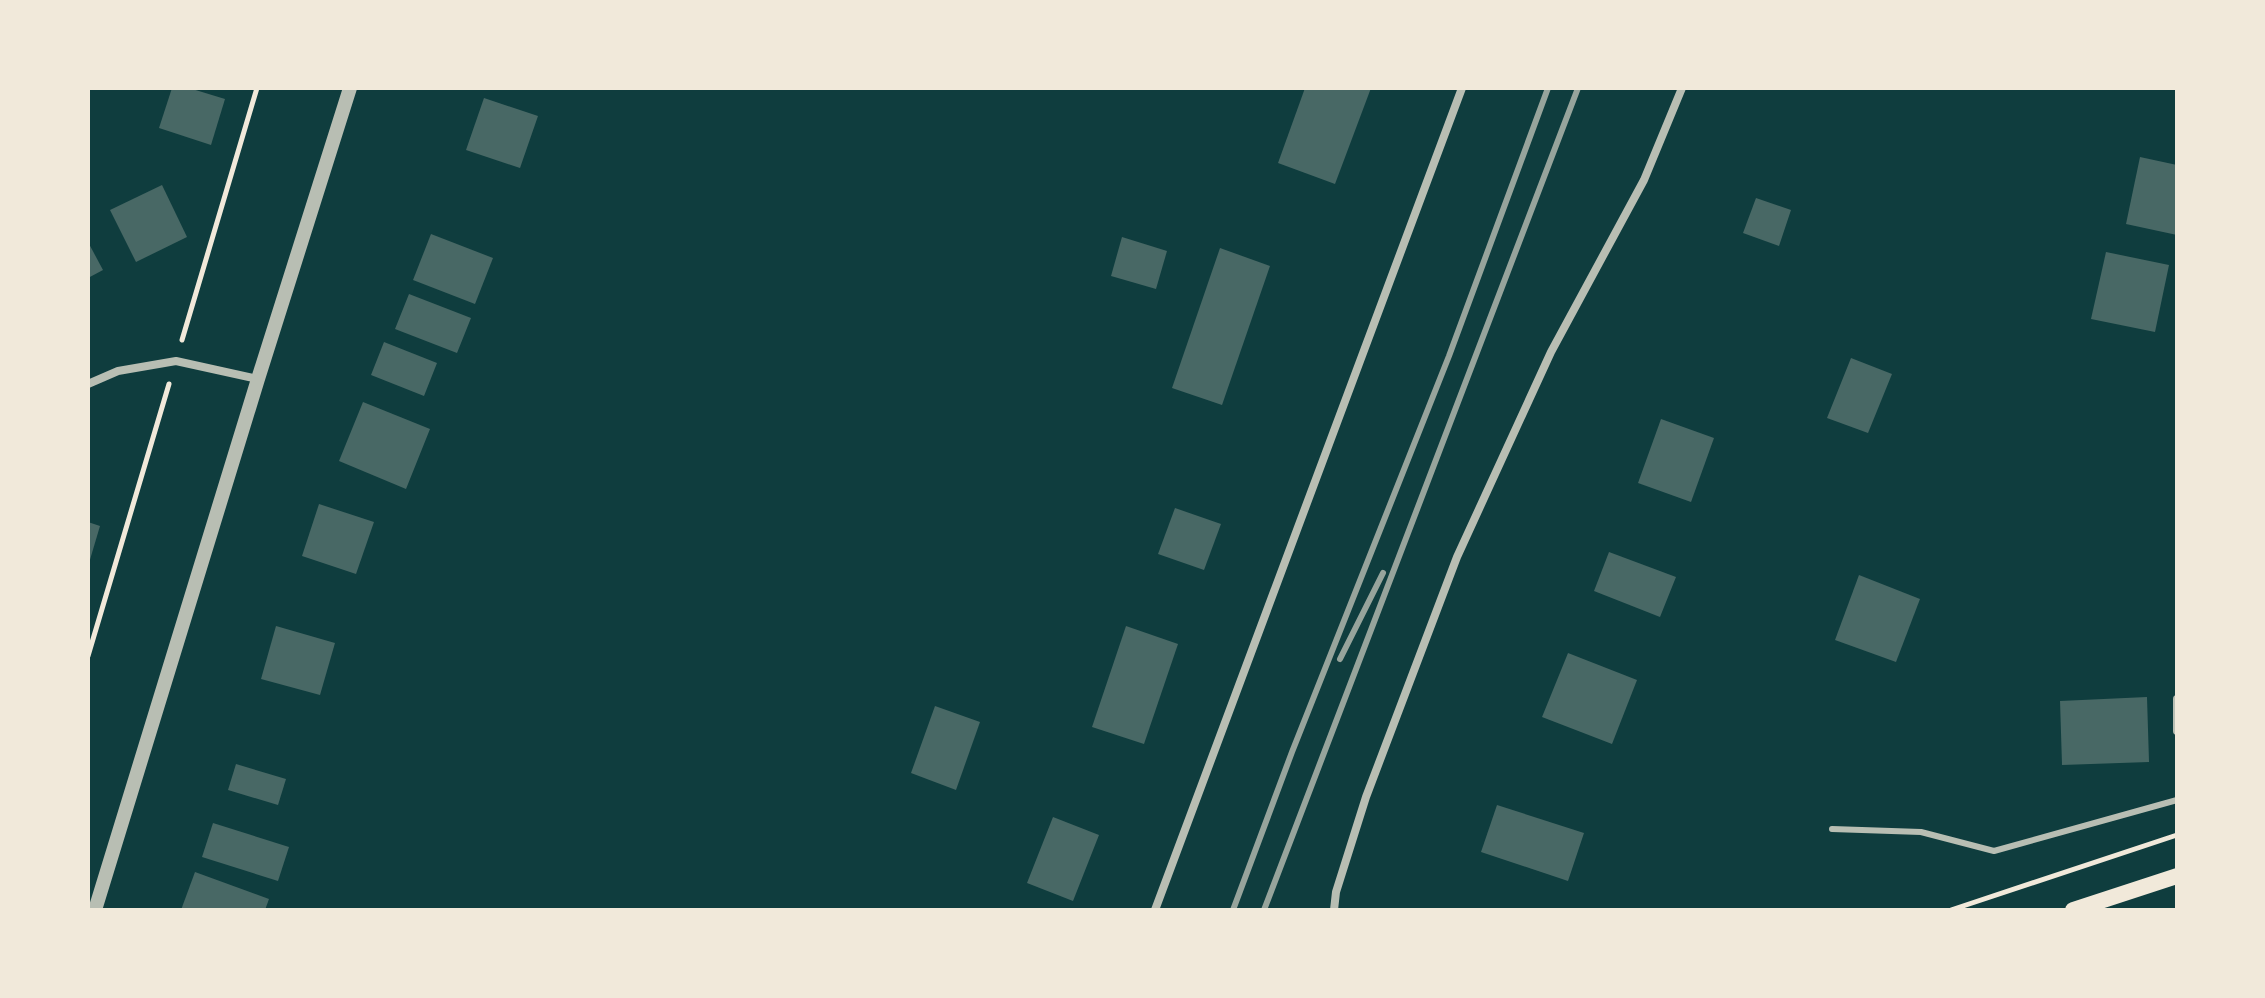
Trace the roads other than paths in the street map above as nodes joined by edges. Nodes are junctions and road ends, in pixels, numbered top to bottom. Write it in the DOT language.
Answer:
graph roads {
  1 [pos="350,88"];
  2 [pos="1462,88"];
  3 [pos="1682,88"];
  4 [pos="258,379"];
  5 [pos="88,384"];
  6 [pos="2177,699"];
  7 [pos="2177,731"];
  8 [pos="2177,800"];
  9 [pos="1832,829"];
  10 [pos="2177,876"];
  11 [pos="93,906"];
  12 [pos="1155,910"];
  13 [pos="1334,910"];
  14 [pos="2073,910"];
  1 -- 4 [label="street"];
  2 -- 12 [label="street"];
  3 -- 13 [label="street"];
  4 -- 5 [label="street"];
  4 -- 11 [label="street"];
  6 -- 7 [label="street"];
  8 -- 9 [label="lane"];
  10 -- 14 [label="main road"];
}
